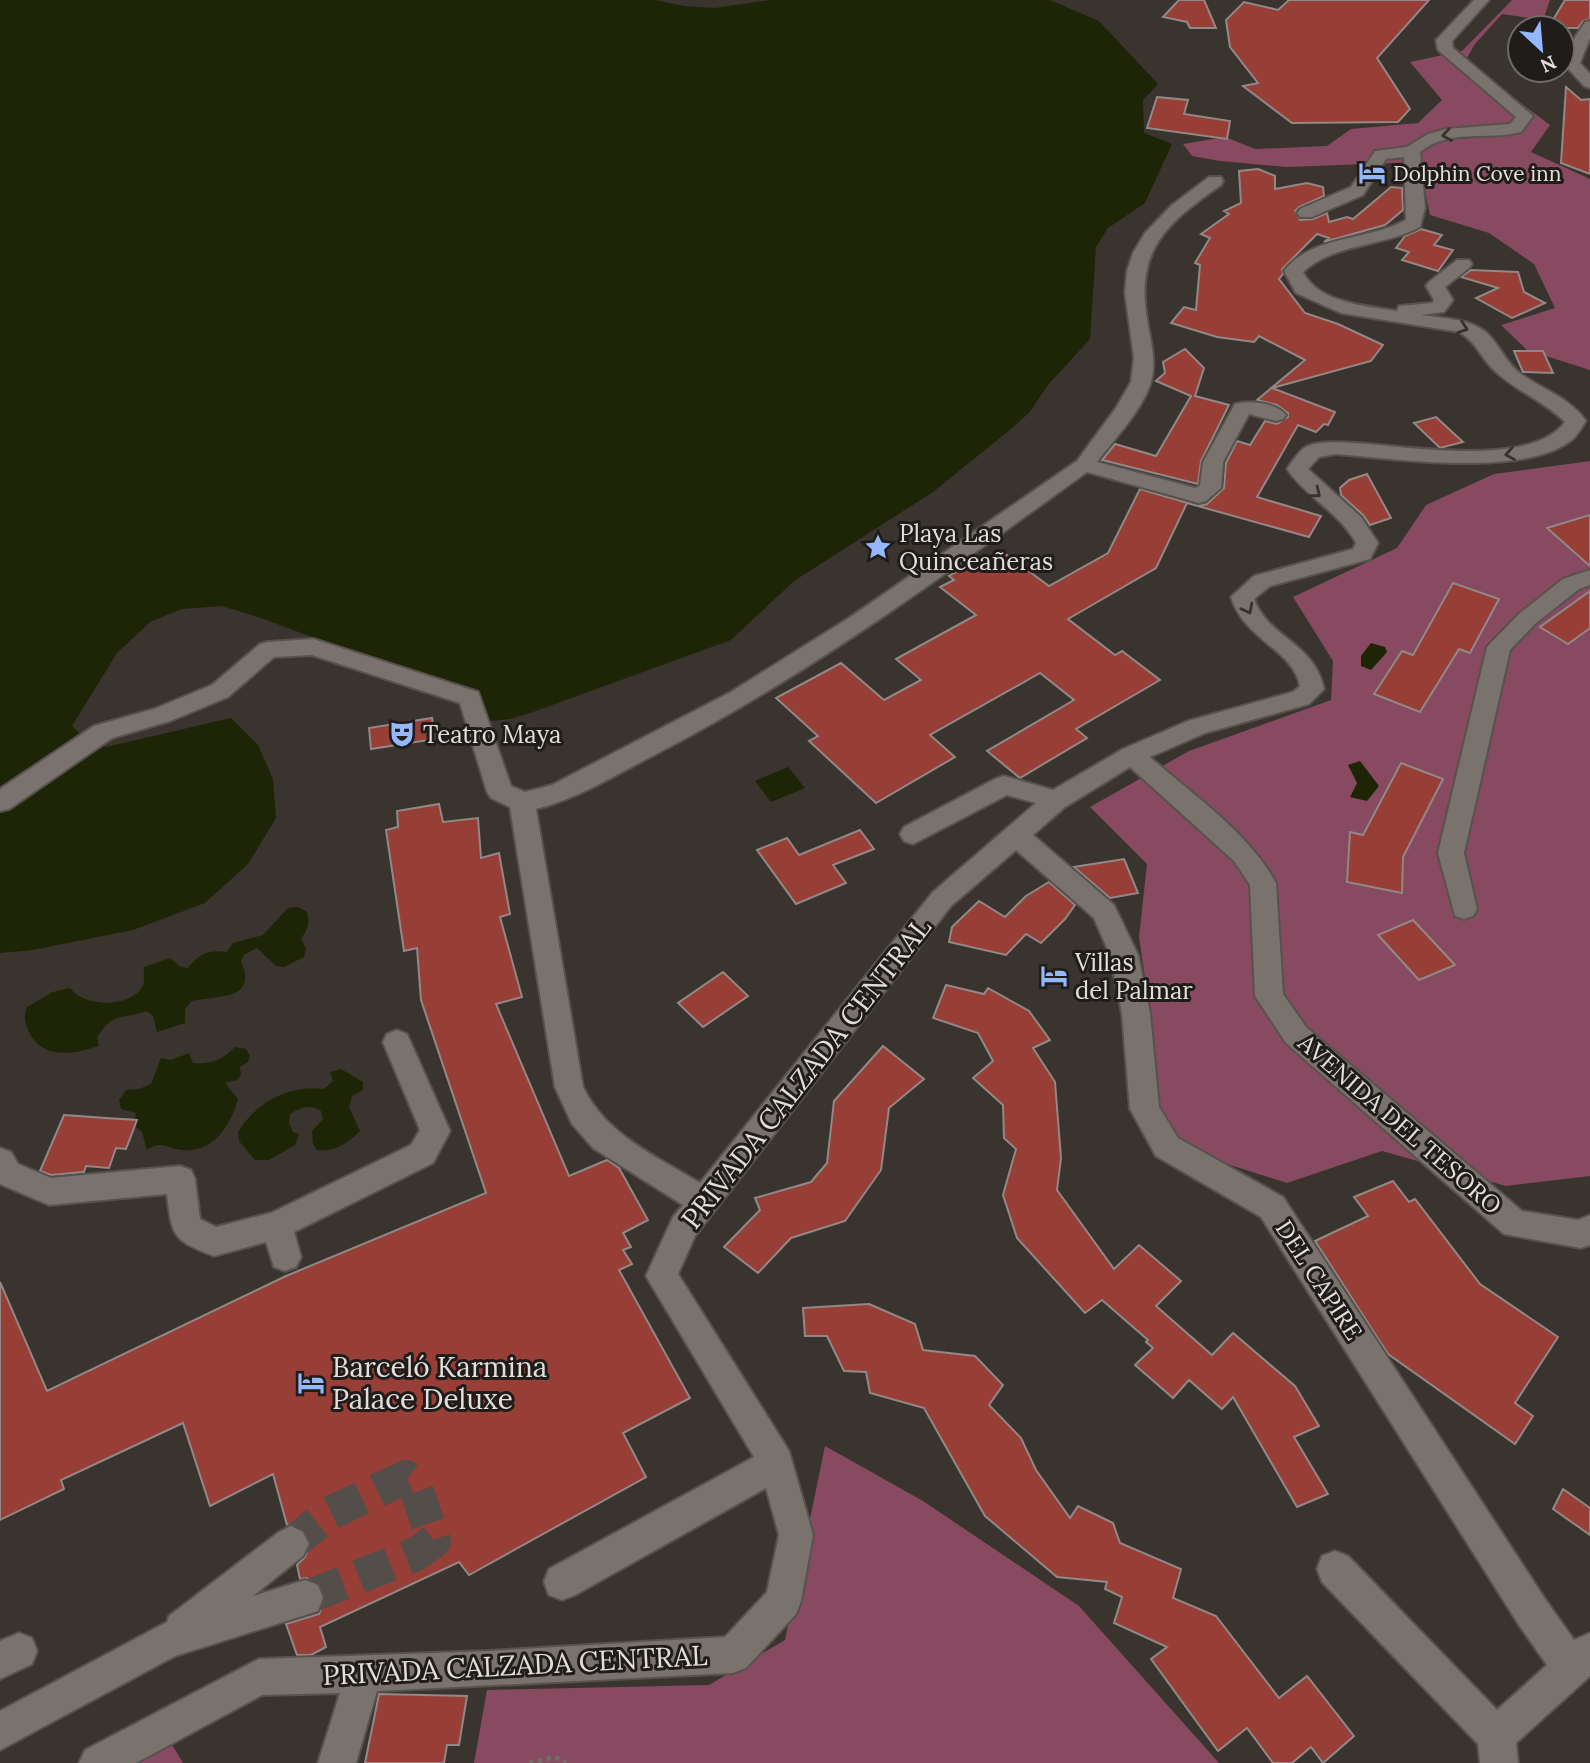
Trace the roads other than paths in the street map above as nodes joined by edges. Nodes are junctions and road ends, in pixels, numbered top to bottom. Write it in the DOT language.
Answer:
graph roads {
  1 [pos="1482,0"];
  2 [pos="1590,25"];
  3 [pos="1590,83"];
  4 [pos="1412,152"];
  5 [pos="1215,181"];
  6 [pos="1306,213"];
  7 [pos="1381,239"];
  8 [pos="1463,264"];
  9 [pos="1276,415"];
  10 [pos="1084,465"];
  11 [pos="1590,577"];
  12 [pos="1132,755"];
  13 [pos="1056,800"];
  14 [pos="0,802"];
  15 [pos="522,802"];
  16 [pos="913,834"];
  17 [pos="1016,835"];
  18 [pos="1464,909"];
  19 [pos="397,1042"];
  20 [pos="0,1161"];
  21 [pos="704,1202"];
  22 [pos="277,1225"];
  23 [pos="1590,1228"];
  24 [pos="285,1257"];
  25 [pos="778,1464"];
  26 [pos="291,1544"];
  27 [pos="1335,1569"];
  28 [pos="562,1582"];
  29 [pos="305,1598"];
  30 [pos="168,1640"];
  31 [pos="1581,1660"];
  32 [pos="364,1674"];
  33 [pos="0,1731"];
  34 [pos="1497,1750"];
  35 [pos="97,1763"];
  36 [pos="337,1763"];
  1 -- 4 [label="street, one-way"];
  2 -- 3 [label="street"];
  4 -- 6 [label="street"];
  4 -- 7 [label="street"];
  5 -- 10 [label="street"];
  7 -- 8 [label="street"];
  7 -- 12 [label="street, PRIVADA CALZADA CENTRAL, one-way"];
  9 -- 10 [label="street"];
  10 -- 15 [label="street"];
  11 -- 18 [label="street"];
  12 -- 13 [label="street, PRIVADA CALZADA CENTRAL"];
  12 -- 23 [label="street, AVENIDA DEL TESORO"];
  13 -- 16 [label="street"];
  13 -- 17 [label="street, PRIVADA CALZADA CENTRAL"];
  14 -- 15 [label="street"];
  15 -- 21 [label="street"];
  17 -- 21 [label="street, PRIVADA CALZADA CENTRAL"];
  17 -- 31 [label="street, DEL CAPIRE"];
  19 -- 22 [label="street"];
  20 -- 22 [label="street"];
  21 -- 25 [label="street, PRIVADA CALZADA CENTRAL"];
  22 -- 24 [label="street"];
  25 -- 28 [label="street"];
  25 -- 32 [label="street, PRIVADA CALZADA CENTRAL"];
  26 -- 30 [label="street"];
  27 -- 34 [label="street"];
  29 -- 30 [label="street"];
  30 -- 33 [label="street"];
  31 -- 34 [label="street"];
  32 -- 35 [label="street, PRIVADA CALZADA CENTRAL"];
  32 -- 36 [label="street"];
}
